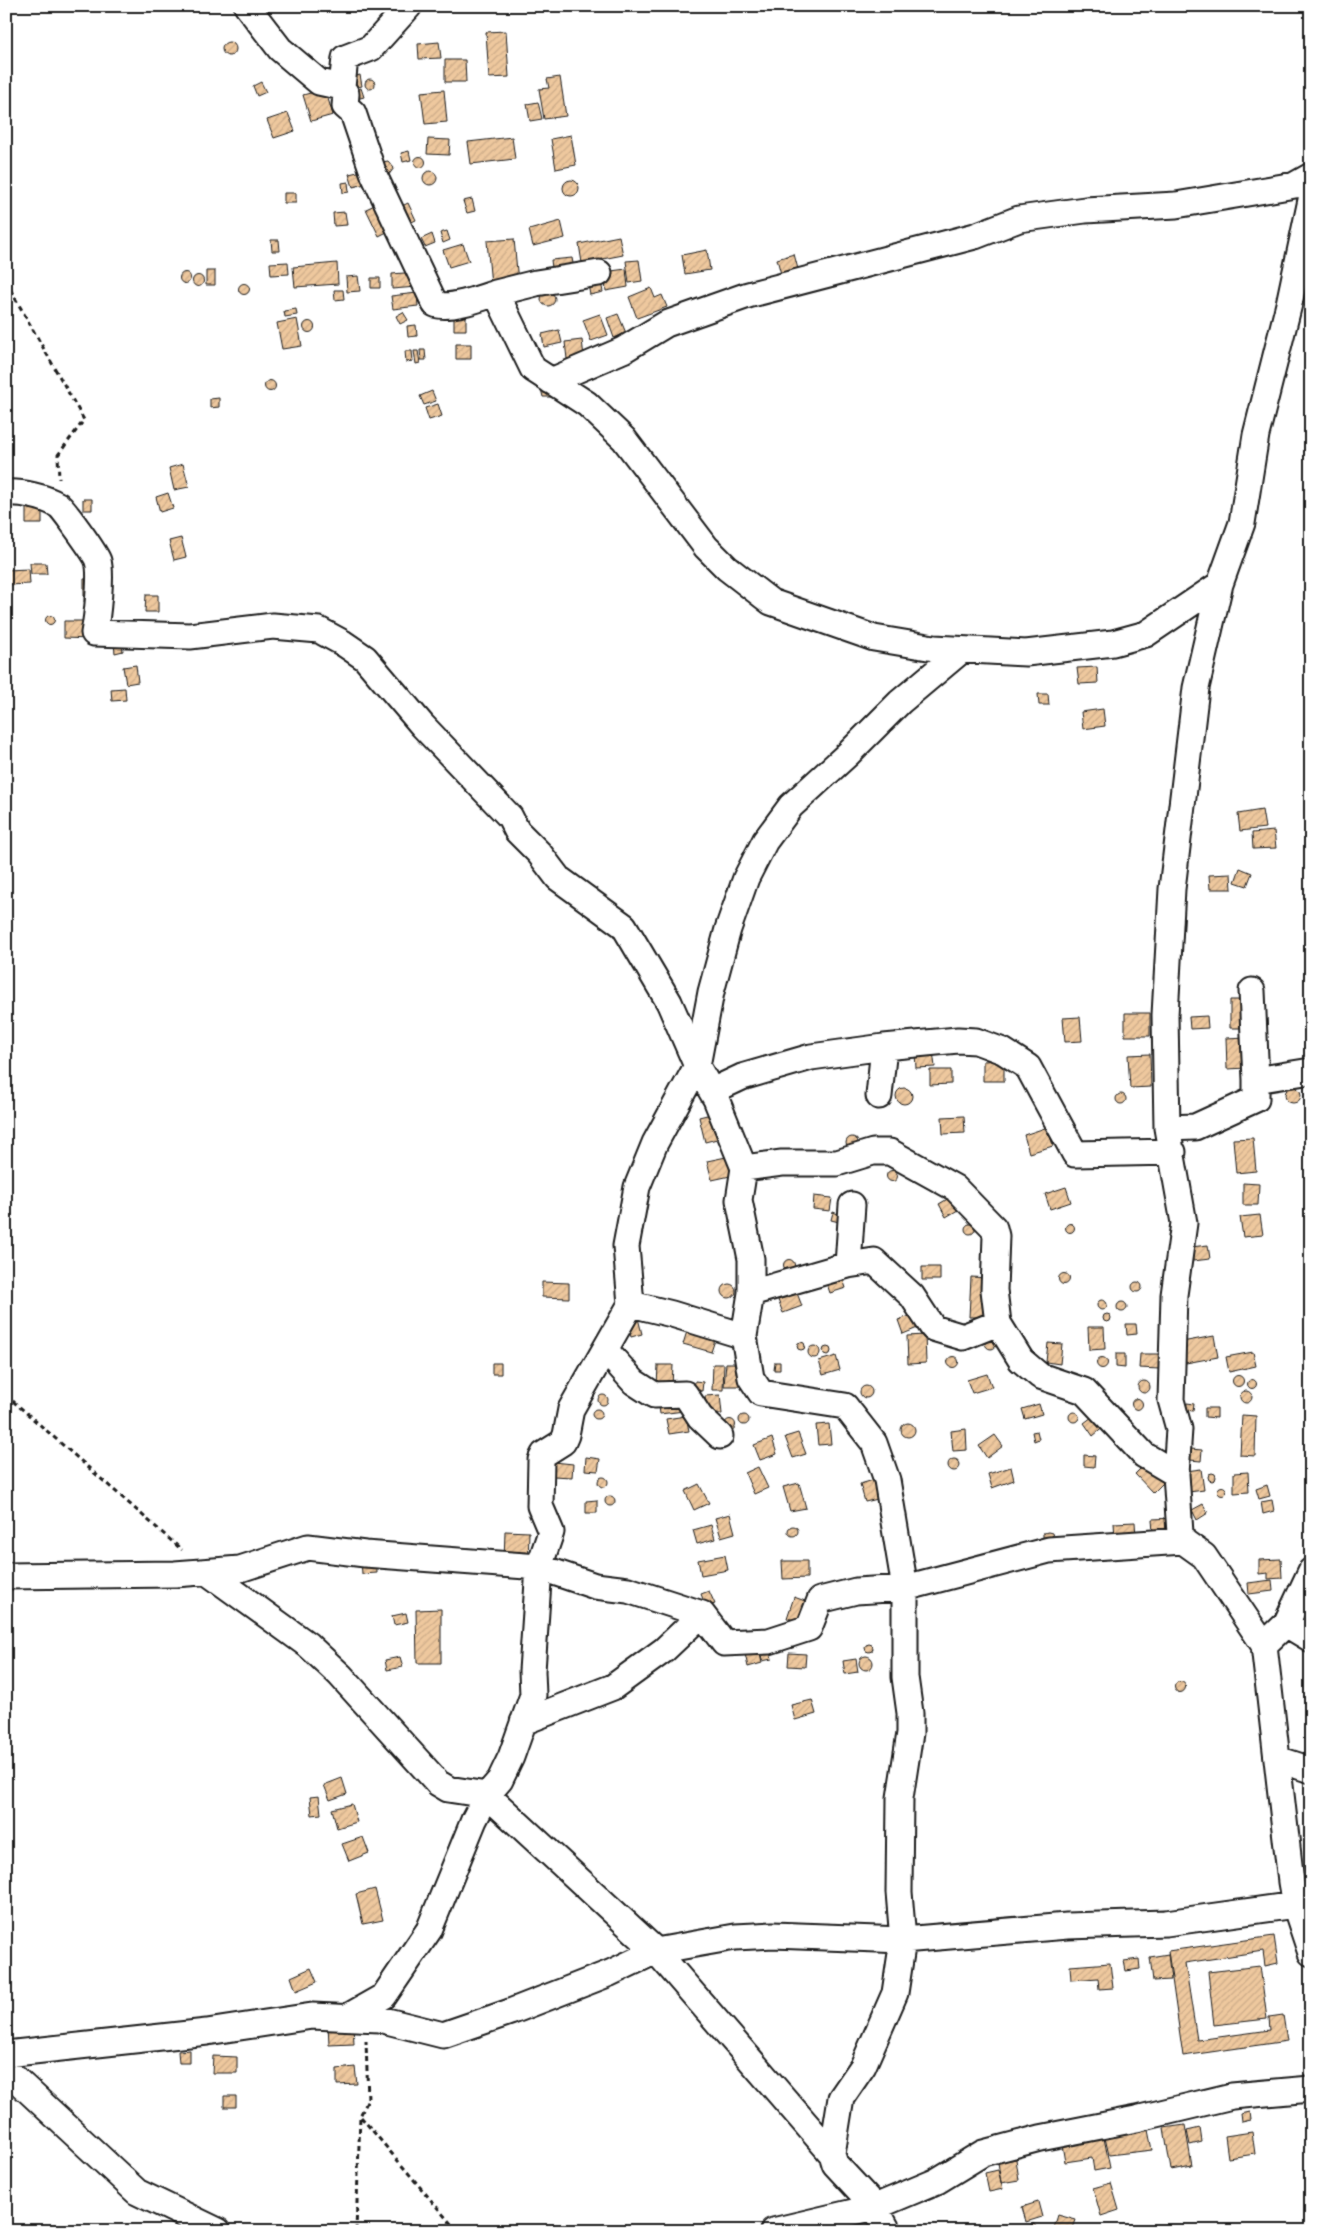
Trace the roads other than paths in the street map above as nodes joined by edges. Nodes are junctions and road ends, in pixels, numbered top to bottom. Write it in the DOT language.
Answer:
graph roads {
  1 [pos="247,6"];
  2 [pos="409,6"];
  3 [pos="342,87"];
  4 [pos="1311,176"];
  5 [pos="1311,200"];
  6 [pos="599,273"];
  7 [pos="496,293"];
  8 [pos="551,381"];
  9 [pos="6,493"];
  10 [pos="1220,584"];
  11 [pos="962,650"];
  12 [pos="1252,991"];
  13 [pos="884,1047"];
  14 [pos="697,1066"];
  15 [pos="1311,1071"];
  16 [pos="1256,1080"];
  17 [pos="712,1091"];
  18 [pos="879,1096"];
  19 [pos="1170,1140"];
  20 [pos="744,1168"];
  21 [pos="852,1206"];
  22 [pos="848,1265"];
  23 [pos="751,1293"];
  24 [pos="631,1304"];
  25 [pos="998,1322"];
  26 [pos="744,1336"];
  27 [pos="606,1351"];
  28 [pos="720,1436"];
  29 [pos="1176,1474"];
  30 [pos="1183,1541"];
  31 [pos="539,1567"];
  32 [pos="1311,1571"];
  33 [pos="207,1572"];
  34 [pos="6,1576"];
  35 [pos="906,1588"];
  36 [pos="702,1614"];
  37 [pos="1286,1624"];
  38 [pos="1311,1639"];
  39 [pos="1264,1644"];
  40 [pos="524,1722"];
  41 [pos="1277,1759"];
  42 [pos="1311,1770"];
  43 [pos="487,1794"];
  44 [pos="1299,1888"];
  45 [pos="903,1940"];
  46 [pos="656,1952"];
  47 [pos="1311,1952"];
  48 [pos="356,2018"];
  49 [pos="6,2054"];
  50 [pos="6,2070"];
  51 [pos="1311,2089"];
  52 [pos="832,2154"];
  53 [pos="875,2207"];
  54 [pos="218,2231"];
  55 [pos="773,2231"];
  56 [pos="888,2231"];
  1 -- 3 [label="street"];
  2 -- 3 [label="street"];
  3 -- 7 [label="street"];
  4 -- 8 [label="street"];
  5 -- 10 [label="street"];
  6 -- 7 [label="street"];
  7 -- 8 [label="street"];
  8 -- 11 [label="street"];
  9 -- 14 [label="street"];
  10 -- 11 [label="street"];
  10 -- 19 [label="street"];
  11 -- 14 [label="street"];
  12 -- 16 [label="street"];
  13 -- 17 [label="street"];
  13 -- 18 [label="street"];
  13 -- 19 [label="street"];
  14 -- 17 [label="street"];
  14 -- 24 [label="street"];
  15 -- 16 [label="street"];
  16 -- 19 [label="street"];
  17 -- 20 [label="street"];
  19 -- 29 [label="street"];
  20 -- 23 [label="street"];
  20 -- 25 [label="street"];
  21 -- 22 [label="street"];
  22 -- 23 [label="street"];
  22 -- 25 [label="street"];
  23 -- 26 [label="street"];
  24 -- 26 [label="street"];
  24 -- 27 [label="street"];
  25 -- 29 [label="street"];
  26 -- 35 [label="street"];
  27 -- 28 [label="street"];
  27 -- 31 [label="street"];
  29 -- 30 [label="street"];
  30 -- 35 [label="street"];
  30 -- 39 [label="street"];
  31 -- 33 [label="street"];
  31 -- 36 [label="street"];
  31 -- 40 [label="street"];
  32 -- 37 [label="street"];
  33 -- 34 [label="street"];
  33 -- 43 [label="street"];
  35 -- 36 [label="street"];
  35 -- 45 [label="street"];
  36 -- 40 [label="street"];
  37 -- 38 [label="street"];
  37 -- 39 [label="street"];
  39 -- 41 [label="street"];
  40 -- 43 [label="street"];
  41 -- 42 [label="street"];
  41 -- 44 [label="street"];
  43 -- 46 [label="street"];
  43 -- 48 [label="street"];
  44 -- 45 [label="street"];
  44 -- 47 [label="street"];
  45 -- 46 [label="street"];
  45 -- 52 [label="street"];
  46 -- 48 [label="street"];
  46 -- 52 [label="street"];
  48 -- 49 [label="street"];
  50 -- 54 [label="street"];
  51 -- 53 [label="street"];
  52 -- 53 [label="street"];
  53 -- 55 [label="street"];
  53 -- 56 [label="street"];
}
